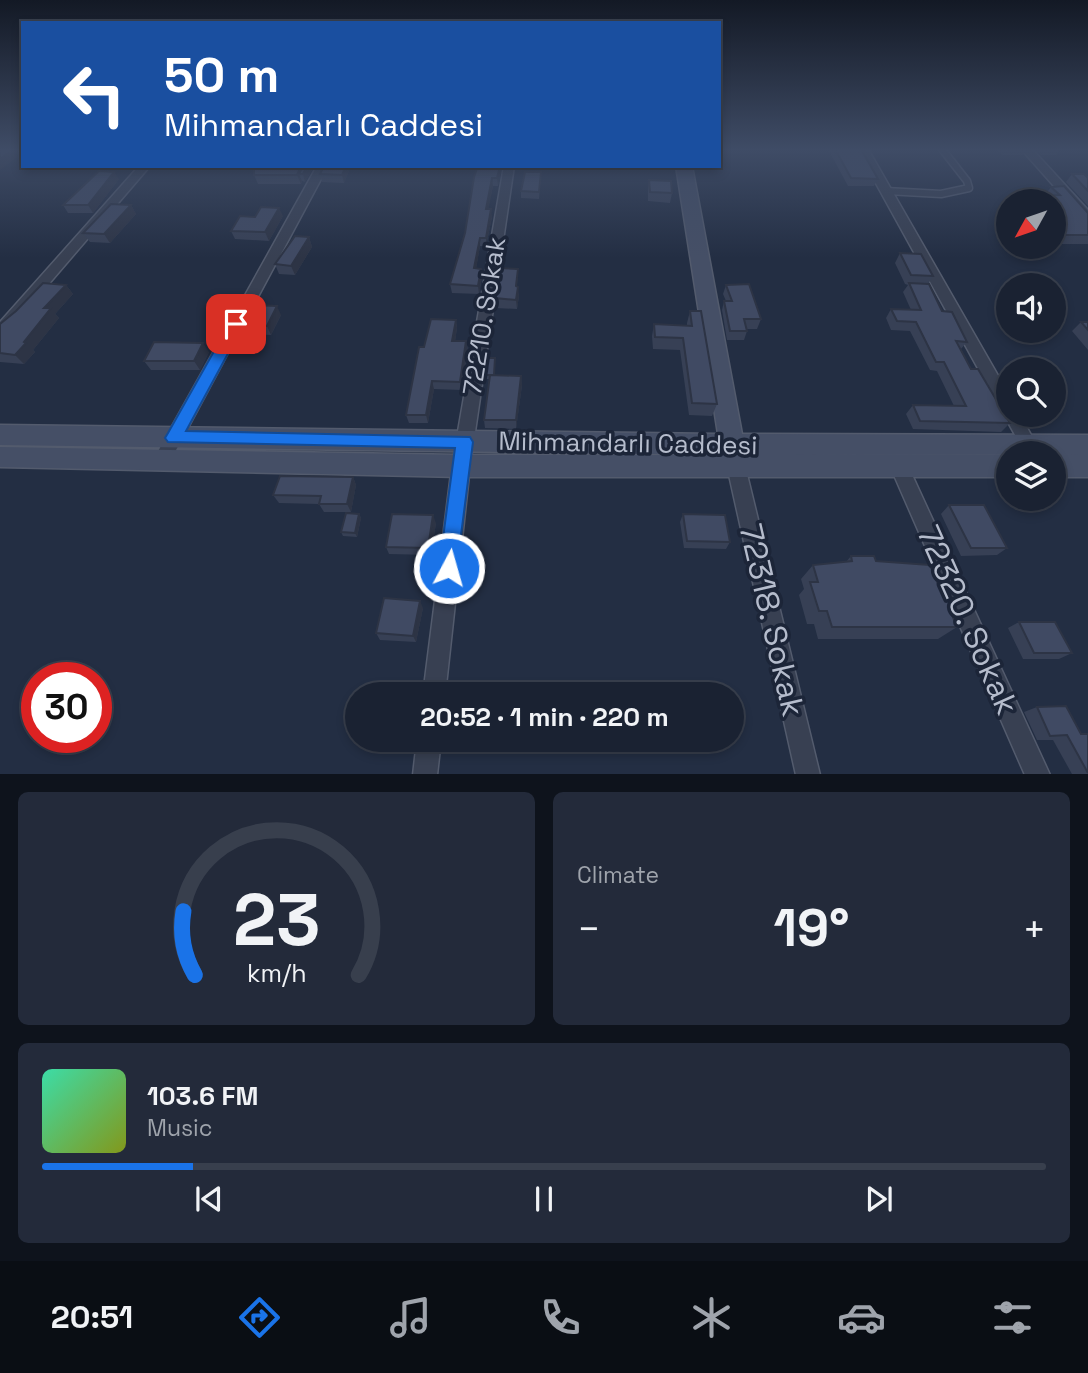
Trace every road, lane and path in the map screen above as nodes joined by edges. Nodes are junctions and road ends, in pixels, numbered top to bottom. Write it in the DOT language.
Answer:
graph roads {
  1 [pos="128,185"];
  2 [pos="313,185"];
  3 [pos="506,185"];
  4 [pos="687,185"];
  5 [pos="883,185"];
  6 [pos="968,185"];
  7 [pos="1059,185"];
  8 [pos="886,191"];
  9 [pos="1088,217"];
  10 [pos="0,331"];
  11 [pos="996,386"];
  12 [pos="0,435"];
  13 [pos="174,438"];
  14 [pos="1088,445"];
  15 [pos="1066,447"];
  16 [pos="996,450"];
  17 [pos="462,454"];
  18 [pos="734,455"];
  19 [pos="0,457"];
  20 [pos="162,460"];
  21 [pos="898,466"];
  22 [pos="996,466"];
  23 [pos="1066,466"];
  24 [pos="1088,466"];
  25 [pos="436,682"];
  26 [pos="428,752"];
  27 [pos="425,774"];
  28 [pos="808,774"];
  29 [pos="1038,774"];
  1 -- 10 [label="street"];
  2 -- 13 [label="street"];
  3 -- 17 [label="street, 72210. Sokak"];
  4 -- 18 [label="street"];
  5 -- 8 [label="street"];
  6 -- 8 [label="lane"];
  7 -- 9 [label="street"];
  8 -- 11 [label="street"];
  12 -- 13 [label="street, Mihmandarlı Caddesi"];
  13 -- 17 [label="street, Mihmandarlı Caddesi"];
  13 -- 20 [label="street"];
  14 -- 15 [label="street, Mihmandarlı Caddesi"];
  16 -- 18 [label="street, Mihmandarlı Caddesi"];
  17 -- 18 [label="street, Mihmandarlı Caddesi"];
  17 -- 20 [label="street, Mihmandarlı Caddesi"];
  17 -- 25 [label="street, 72210. Sokak"];
  18 -- 21 [label="street, Mihmandarlı Caddesi"];
  18 -- 28 [label="street, 72318. Sokak"];
  19 -- 20 [label="street, Mihmandarlı Caddesi"];
  21 -- 22 [label="street, Mihmandarlı Caddesi"];
  21 -- 29 [label="street, 72320. Sokak"];
  23 -- 24 [label="street"];
  26 -- 27 [label="street"];
}
